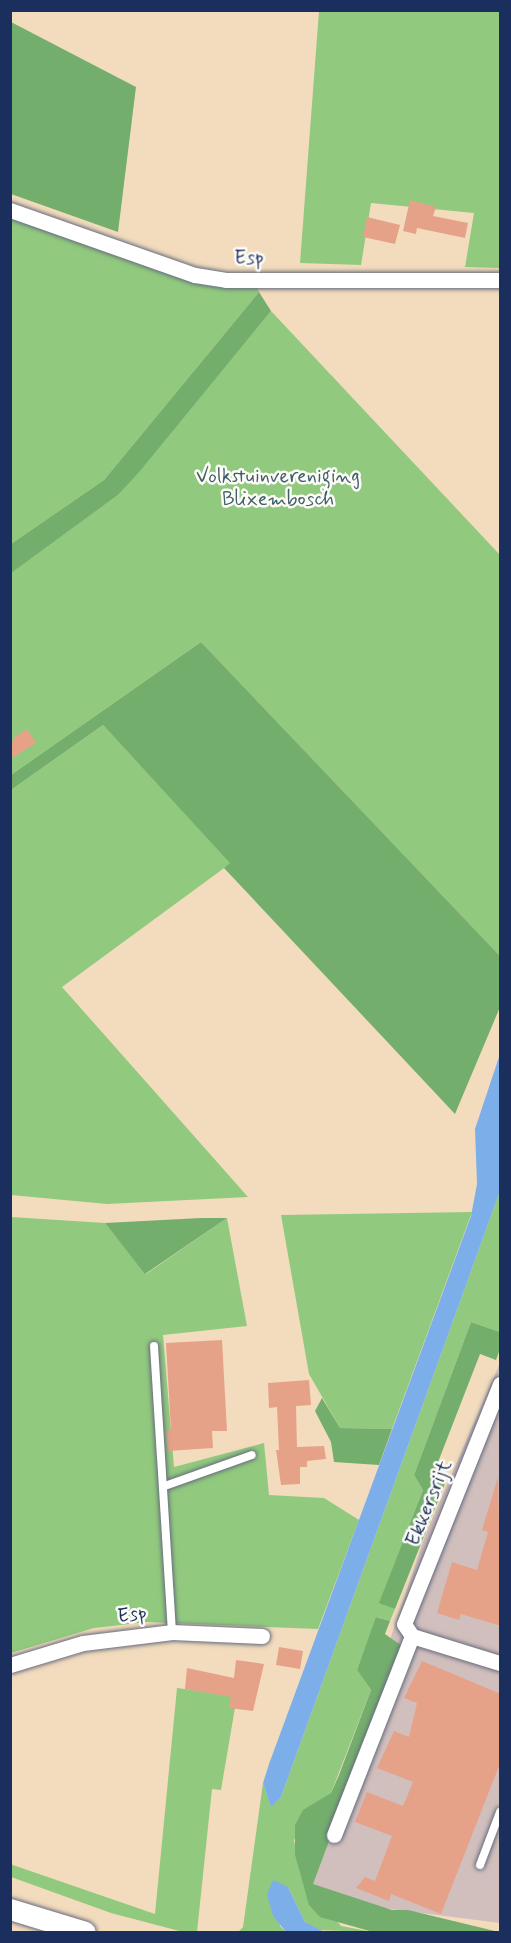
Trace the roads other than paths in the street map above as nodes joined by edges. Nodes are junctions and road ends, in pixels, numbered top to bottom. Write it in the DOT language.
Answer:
graph roads {
  1 [pos="10,210"];
  2 [pos="501,280"];
  3 [pos="154,1346"];
  4 [pos="501,1384"];
  5 [pos="252,1455"];
  6 [pos="165,1486"];
  7 [pos="172,1632"];
  8 [pos="262,1636"];
  9 [pos="412,1636"];
  10 [pos="501,1663"];
  11 [pos="10,1665"];
  12 [pos="501,1812"];
  13 [pos="334,1835"];
  14 [pos="480,1865"];
  15 [pos="10,1909"];
  16 [pos="85,1932"];
  1 -- 2 [label="street, Esp"];
  3 -- 6 [label="lane"];
  4 -- 9 [label="street, Ekkersrijt"];
  5 -- 6 [label="lane"];
  6 -- 7 [label="lane"];
  7 -- 8 [label="street, Esp"];
  7 -- 11 [label="street, Esp"];
  9 -- 10 [label="street"];
  9 -- 13 [label="street"];
  12 -- 14 [label="lane"];
  15 -- 16 [label="main road"];
}
